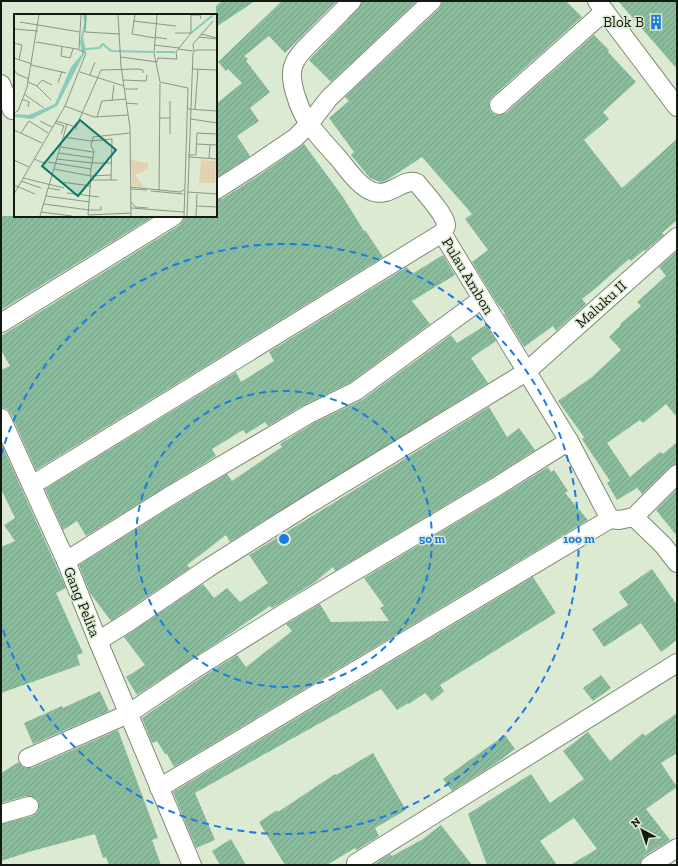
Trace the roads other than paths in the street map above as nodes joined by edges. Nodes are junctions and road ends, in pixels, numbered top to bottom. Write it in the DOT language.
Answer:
graph roads {
  1 [pos="352,1"];
  2 [pos="432,1"];
  3 [pos="601,6"];
  4 [pos="1,84"];
  5 [pos="500,105"];
  6 [pos="677,107"];
  7 [pos="9,112"];
  8 [pos="309,124"];
  9 [pos="217,189"];
  10 [pos="172,217"];
  11 [pos="442,233"];
  12 [pos="677,237"];
  13 [pos="482,299"];
  14 [pos="1,323"];
  15 [pos="526,372"];
  16 [pos="1,418"];
  17 [pos="569,441"];
  18 [pos="677,474"];
  19 [pos="32,485"];
  20 [pos="634,517"];
  21 [pos="610,519"];
  22 [pos="66,560"];
  23 [pos="677,564"];
  24 [pos="98,641"];
  25 [pos="677,663"];
  26 [pos="128,714"];
  27 [pos="28,758"];
  28 [pos="160,788"];
  29 [pos="29,806"];
  30 [pos="1,814"];
  31 [pos="677,848"];
  32 [pos="356,863"];
  33 [pos="192,865"];
  34 [pos="650,865"];
  1 -- 8 [label="street, Pulau Ambon"];
  2 -- 8 [label="street"];
  3 -- 5 [label="street"];
  3 -- 6 [label="street"];
  4 -- 7 [label="street"];
  8 -- 9 [label="street"];
  8 -- 11 [label="street, Pulau Ambon"];
  10 -- 14 [label="street"];
  11 -- 13 [label="street, Pulau Ambon"];
  11 -- 19 [label="street"];
  12 -- 15 [label="street, Maluku II"];
  13 -- 15 [label="street, Pulau Ambon"];
  13 -- 22 [label="street"];
  15 -- 17 [label="street, Pulau Ambon"];
  15 -- 24 [label="street, Maluku II"];
  16 -- 19 [label="street, Gang Pelita"];
  17 -- 21 [label="street, Pulau Ambon"];
  17 -- 26 [label="street"];
  18 -- 20 [label="street"];
  19 -- 22 [label="street, Gang Pelita"];
  20 -- 21 [label="street"];
  20 -- 23 [label="street"];
  21 -- 28 [label="street"];
  22 -- 24 [label="street, Gang Pelita"];
  24 -- 26 [label="street, Gang Pelita"];
  25 -- 32 [label="street"];
  26 -- 27 [label="street"];
  26 -- 28 [label="street, Gang Pelita"];
  28 -- 33 [label="street, Gang Pelita"];
  29 -- 30 [label="street"];
  31 -- 34 [label="street"];
}
